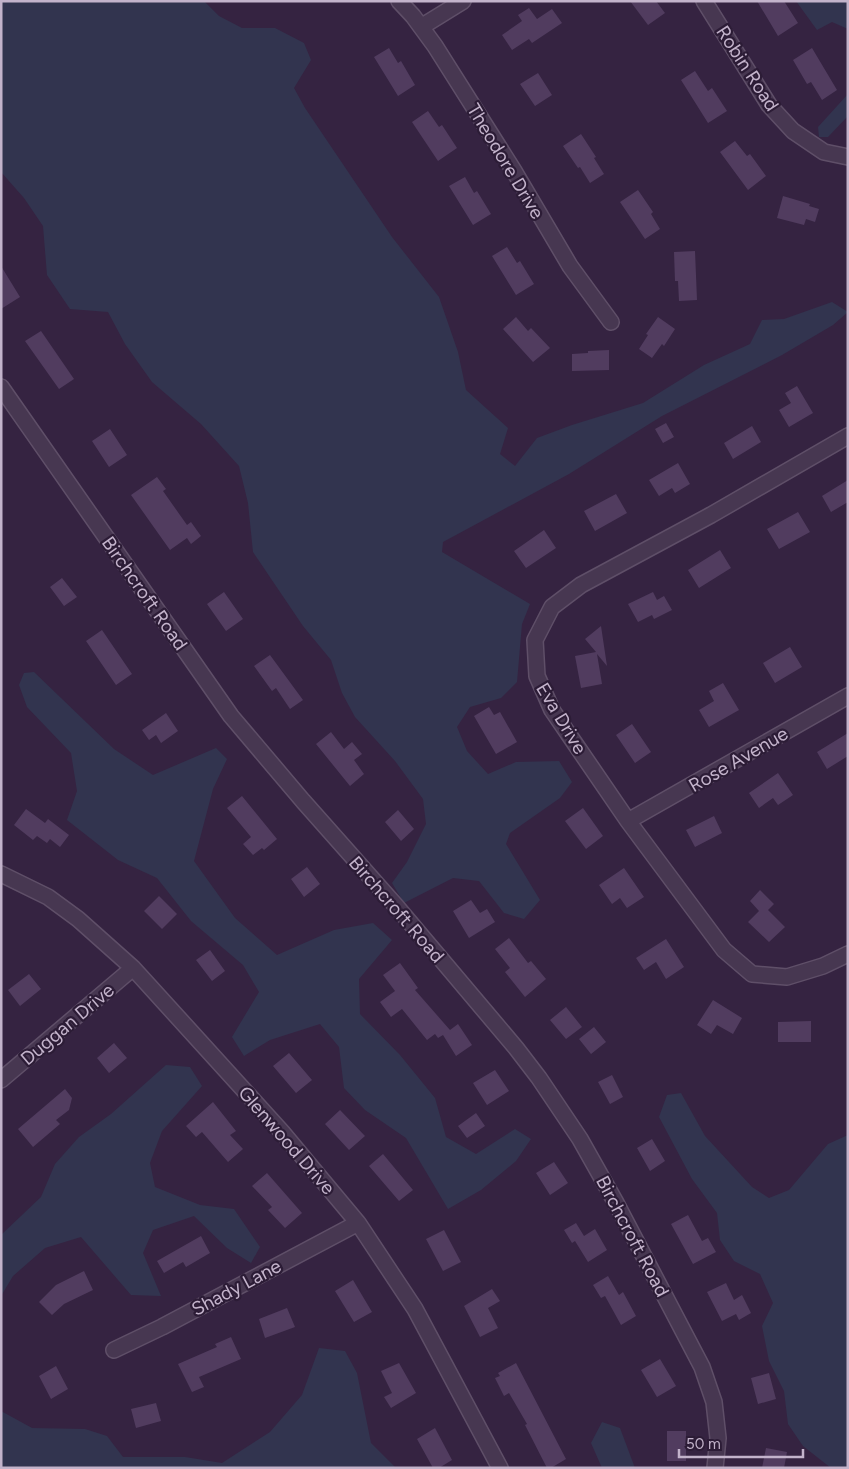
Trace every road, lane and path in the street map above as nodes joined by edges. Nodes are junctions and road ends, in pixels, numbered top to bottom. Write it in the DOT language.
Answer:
graph roads {
  1 [pos="399,1"];
  2 [pos="462,1"];
  3 [pos="704,1"];
  4 [pos="421,27"];
  5 [pos="848,157"];
  6 [pos="611,322"];
  7 [pos="1,387"];
  8 [pos="848,436"];
  9 [pos="848,696"];
  10 [pos="628,821"];
  11 [pos="1,874"];
  12 [pos="848,954"];
  13 [pos="133,968"];
  14 [pos="1,1080"];
  15 [pos="358,1223"];
  16 [pos="114,1350"];
  17 [pos="500,1468"];
  18 [pos="714,1468"];
  1 -- 4 [label="street, Theodore Drive"];
  2 -- 4 [label="street"];
  3 -- 5 [label="street, Robin Road"];
  4 -- 6 [label="street, Theodore Drive"];
  7 -- 18 [label="street, Birchcroft Road"];
  8 -- 10 [label="street, Eva Drive"];
  9 -- 10 [label="street, Rose Avenue"];
  10 -- 12 [label="street, Eva Drive"];
  11 -- 13 [label="street, Glenwood Drive"];
  13 -- 14 [label="street, Duggan Drive"];
  13 -- 15 [label="street, Glenwood Drive"];
  15 -- 16 [label="street, Shady Lane"];
  15 -- 17 [label="street, Glenwood Drive"];
}
